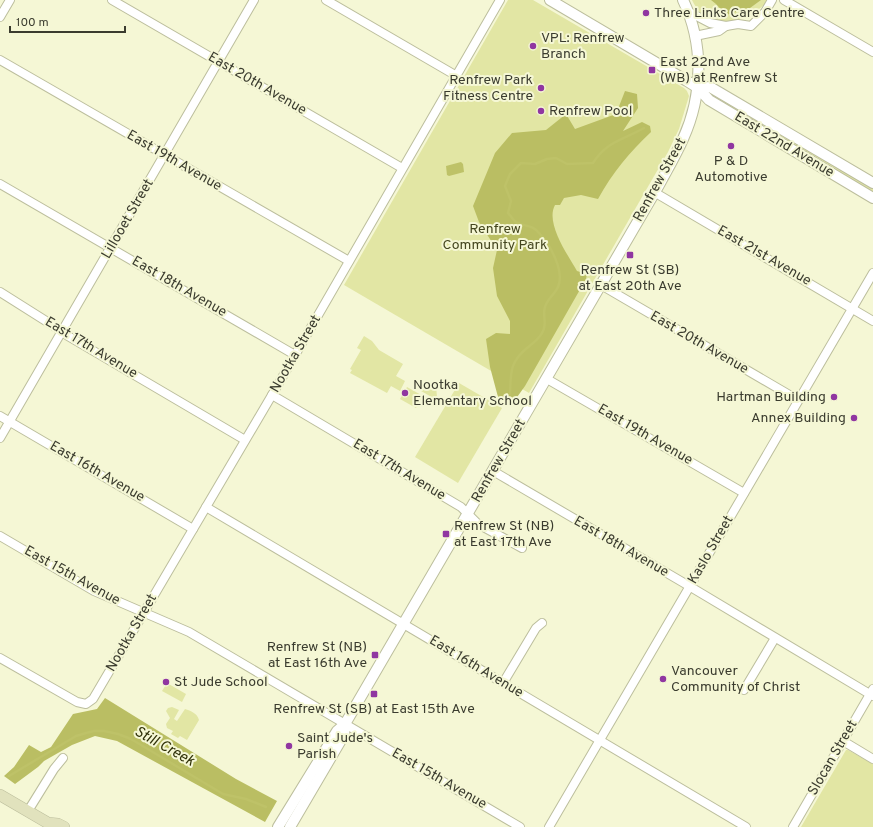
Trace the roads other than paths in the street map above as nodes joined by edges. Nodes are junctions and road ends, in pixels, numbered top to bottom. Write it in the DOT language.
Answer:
graph roads {
  1 [pos="10,0"];
  2 [pos="112,0"];
  3 [pos="254,0"];
  4 [pos="326,0"];
  5 [pos="500,0"];
  6 [pos="550,0"];
  7 [pos="682,0"];
  8 [pos="772,0"];
  9 [pos="784,0"];
  10 [pos="687,11"];
  11 [pos="0,17"];
  12 [pos="726,26"];
  13 [pos="695,36"];
  14 [pos="873,52"];
  15 [pos="0,60"];
  16 [pos="218,62"];
  17 [pos="455,76"];
  18 [pos="698,88"];
  19 [pos="165,155"];
  20 [pos="402,168"];
  21 [pos="873,183"];
  22 [pos="0,184"];
  23 [pos="654,192"];
  24 [pos="873,198"];
  25 [pos="111,248"];
  26 [pos="349,262"];
  27 [pos="873,273"];
  28 [pos="601,285"];
  29 [pos="0,292"];
  30 [pos="852,308"];
  31 [pos="873,321"];
  32 [pos="62,332"];
  33 [pos="295,355"];
  34 [pos="546,378"];
  35 [pos="272,395"];
  36 [pos="798,400"];
  37 [pos="0,416"];
  38 [pos="10,422"];
  39 [pos="0,438"];
  40 [pos="245,440"];
  41 [pos="493,472"];
  42 [pos="744,493"];
  43 [pos="206,507"];
  44 [pos="469,514"];
  45 [pos="193,529"];
  46 [pos="0,536"];
  47 [pos="522,548"];
  48 [pos="690,587"];
  49 [pos="143,613"];
  50 [pos="542,623"];
  51 [pos="404,624"];
  52 [pos="775,638"];
  53 [pos="0,658"];
  54 [pos="503,683"];
  55 [pos="744,690"];
  56 [pos="872,693"];
  57 [pos="345,724"];
  58 [pos="599,740"];
  59 [pos="843,741"];
  60 [pos="63,758"];
  61 [pos="873,759"];
  62 [pos="0,795"];
  63 [pos="28,811"];
  64 [pos="279,824"];
  65 [pos="50,825"];
  66 [pos="64,827"];
  67 [pos="291,827"];
  68 [pos="520,827"];
  69 [pos="549,827"];
  70 [pos="746,827"];
  71 [pos="793,827"];
  1 -- 11 [label="street"];
  2 -- 16 [label="street, East 20th Avenue"];
  3 -- 16 [label="street, Lillooet Street"];
  4 -- 17 [label="street"];
  5 -- 17 [label="street, Nootka Street"];
  6 -- 18 [label="street, East 22nd Avenue"];
  7 -- 10 [label="street, Renfrew Street"];
  8 -- 12 [label="street"];
  9 -- 14 [label="street"];
  10 -- 12 [label="street"];
  10 -- 13 [label="street, Renfrew Street"];
  12 -- 13 [label="street"];
  13 -- 18 [label="street, Renfrew Street"];
  15 -- 19 [label="street, East 19th Avenue"];
  16 -- 19 [label="street, Lillooet Street"];
  16 -- 20 [label="street, East 20th Avenue"];
  17 -- 20 [label="street, Nootka Street"];
  18 -- 21 [label="street, East 22nd Avenue"];
  18 -- 23 [label="street, Renfrew Street"];
  18 -- 24 [label="street, East 22nd Avenue"];
  19 -- 25 [label="street, Lillooet Street"];
  19 -- 26 [label="street, East 19th Avenue"];
  20 -- 26 [label="street, Nootka Street"];
  22 -- 25 [label="street, East 18th Avenue"];
  23 -- 28 [label="street, Renfrew Street"];
  23 -- 30 [label="street, East 21st Avenue"];
  25 -- 32 [label="street, Lillooet Street"];
  25 -- 33 [label="street, East 18th Avenue"];
  26 -- 33 [label="street, Nootka Street"];
  27 -- 30 [label="street, Kaslo Street"];
  28 -- 34 [label="street, Renfrew Street"];
  28 -- 36 [label="street, East 20th Avenue"];
  29 -- 32 [label="street, East 17th Avenue"];
  30 -- 31 [label="street, East 21st Avenue"];
  30 -- 36 [label="street, Kaslo Street"];
  32 -- 38 [label="street, Lillooet Street"];
  32 -- 40 [label="street, East 17th Avenue"];
  33 -- 35 [label="street, Nootka Street"];
  34 -- 41 [label="street, Renfrew Street"];
  34 -- 42 [label="street, East 19th Avenue"];
  35 -- 40 [label="street, Nootka Street"];
  35 -- 44 [label="street, East 17th Avenue"];
  36 -- 42 [label="street, Kaslo Street"];
  37 -- 38 [label="street, East 16th Avenue"];
  38 -- 39 [label="street, Lillooet Street"];
  38 -- 45 [label="street, East 16th Avenue"];
  40 -- 43 [label="street, Nootka Street"];
  41 -- 44 [label="street, Renfrew Street"];
  41 -- 48 [label="street, East 18th Avenue"];
  42 -- 48 [label="street, Kaslo Street"];
  43 -- 45 [label="street, Nootka Street"];
  43 -- 51 [label="street, East 16th Avenue"];
  44 -- 47 [label="street, East 17th Avenue"];
  44 -- 51 [label="street, Renfrew Street"];
  45 -- 49 [label="street, Nootka Street"];
  46 -- 49 [label="street, East 15th Avenue"];
  48 -- 52 [label="street, East 18th Avenue"];
  48 -- 58 [label="street, Kaslo Street"];
  49 -- 53 [label="street, Nootka Street"];
  49 -- 57 [label="street, East 15th Avenue"];
  50 -- 54 [label="street"];
  51 -- 54 [label="street, East 16th Avenue"];
  51 -- 57 [label="street, Renfrew Street"];
  52 -- 55 [label="street"];
  52 -- 56 [label="street, East 18th Avenue"];
  54 -- 58 [label="street, East 16th Avenue"];
  56 -- 59 [label="street, Slocan Street"];
  57 -- 64 [label="street, Renfrew Street"];
  57 -- 67 [label="street, Renfrew Street"];
  57 -- 68 [label="street, East 15th Avenue"];
  58 -- 69 [label="street, Kaslo Street"];
  58 -- 70 [label="street, East 16th Avenue"];
  59 -- 61 [label="street"];
  59 -- 71 [label="street, Slocan Street"];
  60 -- 63 [label="street"];
  62 -- 63 [label="main road"];
  63 -- 65 [label="main road"];
  64 -- 67 [label="street"];
  65 -- 66 [label="main road"];
}
